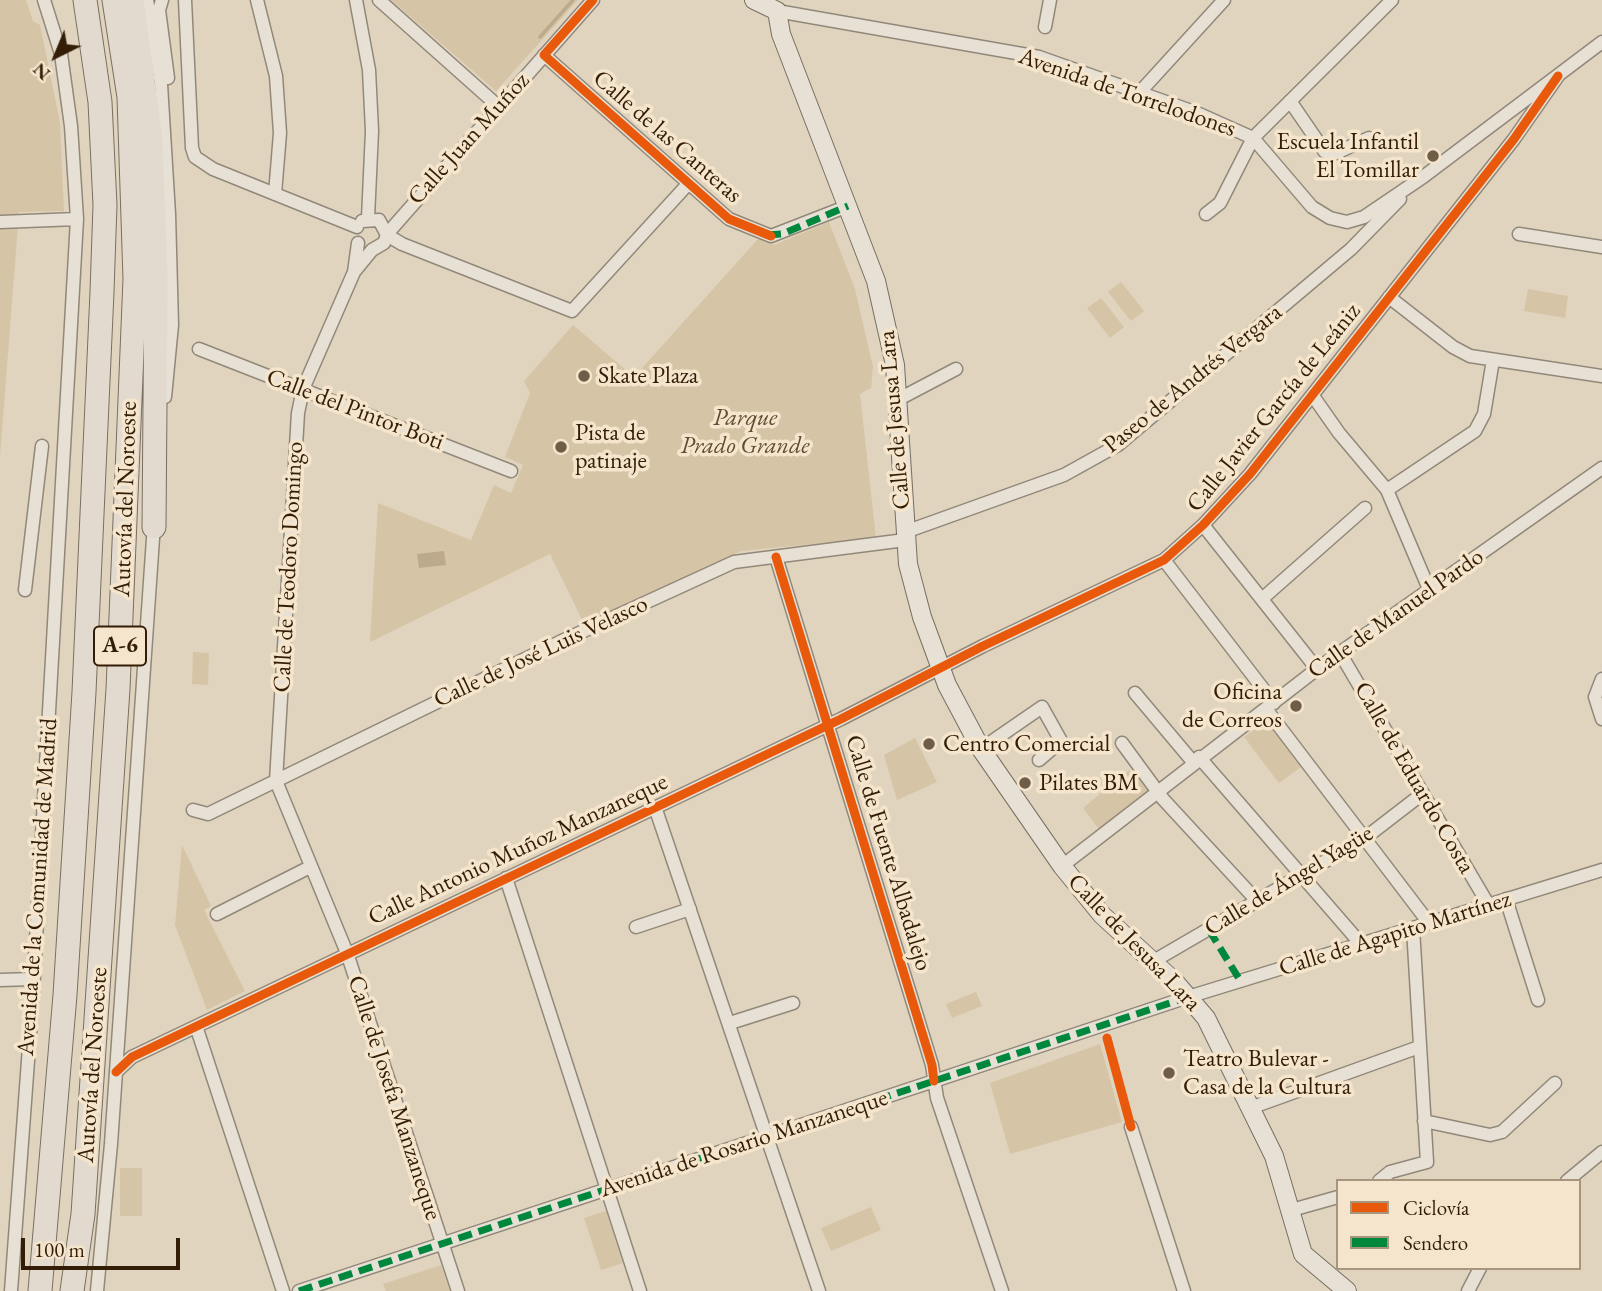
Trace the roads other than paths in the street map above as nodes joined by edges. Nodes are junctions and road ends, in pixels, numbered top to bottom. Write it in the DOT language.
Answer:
graph roads {
  1 [pos="44,0"];
  2 [pos="85,0"];
  3 [pos="114,0"];
  4 [pos="132,0"];
  5 [pos="147,0"];
  6 [pos="185,0"];
  7 [pos="257,0"];
  8 [pos="356,0"];
  9 [pos="379,0"];
  10 [pos="593,0"];
  11 [pos="754,0"];
  12 [pos="1050,0"];
  13 [pos="1224,0"];
  14 [pos="1392,0"];
  15 [pos="161,5"];
  16 [pos="777,11"];
  17 [pos="1045,27"];
  18 [pos="1602,42"];
  19 [pos="544,55"];
  20 [pos="1558,76"];
  21 [pos="1140,92"];
  22 [pos="1290,102"];
  23 [pos="498,106"];
  24 [pos="1501,118"];
  25 [pos="1253,138"];
  26 [pos="1369,138"];
  27 [pos="1514,139"];
  28 [pos="1423,177"];
  29 [pos="688,184"];
  30 [pos="275,194"];
  31 [pos="848,206"];
  32 [pos="1206,214"];
  33 [pos="169,215"];
  34 [pos="368,218"];
  35 [pos="76,219"];
  36 [pos="0,222"];
  37 [pos="1347,222"];
  38 [pos="357,226"];
  39 [pos="386,231"];
  40 [pos="1519,234"];
  41 [pos="358,243"];
  42 [pos="1602,247"];
  43 [pos="1351,249"];
  44 [pos="372,250"];
  45 [pos="354,272"];
  46 [pos="1389,297"];
  47 [pos="199,349"];
  48 [pos="1493,360"];
  49 [pos="956,369"];
  50 [pos="1602,376"];
  51 [pos="303,389"];
  52 [pos="1313,396"];
  53 [pos="897,400"];
  54 [pos="42,446"];
  55 [pos="1602,468"];
  56 [pos="511,471"];
  57 [pos="38,478"];
  58 [pos="64,482"];
  59 [pos="1387,490"];
  60 [pos="1365,508"];
  61 [pos="1203,525"];
  62 [pos="154,527"];
  63 [pos="905,536"];
  64 [pos="776,557"];
  65 [pos="1164,560"];
  66 [pos="1429,589"];
  67 [pos="25,590"];
  68 [pos="1263,598"];
  69 [pos="1340,653"];
  70 [pos="940,668"];
  71 [pos="1317,668"];
  72 [pos="1602,679"];
  73 [pos="1135,693"];
  74 [pos="1270,706"];
  75 [pos="1602,719"];
  76 [pos="828,724"];
  77 [pos="1122,743"];
  78 [pos="981,749"];
  79 [pos="1039,760"];
  80 [pos="1196,760"];
  81 [pos="276,782"];
  82 [pos="1157,790"];
  83 [pos="1422,794"];
  84 [pos="655,807"];
  85 [pos="193,810"];
  86 [pos="1365,838"];
  87 [pos="1062,866"];
  88 [pos="310,867"];
  89 [pos="1602,870"];
  90 [pos="1303,877"];
  91 [pos="506,878"];
  92 [pos="1506,899"];
  93 [pos="1258,902"];
  94 [pos="1488,904"];
  95 [pos="690,909"];
  96 [pos="216,914"];
  97 [pos="1429,923"];
  98 [pos="636,927"];
  99 [pos="1413,928"];
  100 [pos="1361,944"];
  101 [pos="346,953"];
  102 [pos="1152,962"];
  103 [pos="33,979"];
  104 [pos="0,980"];
  105 [pos="1188,998"];
  106 [pos="1538,1000"];
  107 [pos="793,1003"];
  108 [pos="730,1023"];
  109 [pos="197,1029"];
  110 [pos="1419,1047"];
  111 [pos="116,1072"];
  112 [pos="934,1081"];
  113 [pos="1556,1083"];
  114 [pos="1252,1107"];
  115 [pos="1424,1121"];
  116 [pos="1131,1127"];
  117 [pos="768,1136"];
  118 [pos="1602,1152"];
  119 [pos="1381,1179"];
  120 [pos="1569,1179"];
  121 [pos="608,1189"];
  122 [pos="1336,1198"];
  123 [pos="1289,1211"];
  124 [pos="442,1244"];
  125 [pos="1479,1270"];
  126 [pos="11,1291"];
  127 [pos="40,1291"];
  128 [pos="72,1291"];
  129 [pos="97,1291"];
  130 [pos="283,1291"];
  131 [pos="299,1291"];
  132 [pos="458,1291"];
  133 [pos="640,1291"];
  134 [pos="819,1291"];
  135 [pos="1002,1291"];
  136 [pos="1184,1291"];
  137 [pos="1347,1291"];
  138 [pos="1468,1291"];
  1 -- 35 [label="street, Avenida de la Comunidad de Madrid"];
  2 -- 127 [label="highway, Autovía del Noroeste / A-6"];
  3 -- 128 [label="highway, Autovía del Noroeste / A-6"];
  4 -- 62 [label="highway"];
  5 -- 33 [label="street"];
  6 -- 30 [label="street"];
  7 -- 30 [label="street"];
  8 -- 34 [label="street"];
  9 -- 23 [label="street"];
  10 -- 19 [label="street, Calle Juan Muñoz"];
  11 -- 16 [label="main road, Avenida de Torrelodones"];
  12 -- 17 [label="street"];
  13 -- 21 [label="street"];
  14 -- 22 [label="street"];
  15 -- 33 [label="street"];
  16 -- 21 [label="street, Avenida de Torrelodones"];
  16 -- 31 [label="main road, Calle de Jesusa Lara"];
  18 -- 20 [label="street"];
  19 -- 23 [label="street, Calle Juan Muñoz"];
  19 -- 29 [label="street, Calle de las Canteras"];
  20 -- 24 [label="street"];
  20 -- 27 [label="street, Calle Javier García de Leániz"];
  21 -- 25 [label="street, Avenida de Torrelodones"];
  22 -- 25 [label="street"];
  22 -- 26 [label="street"];
  23 -- 39 [label="street, Calle Juan Muñoz"];
  24 -- 27 [label="street"];
  24 -- 28 [label="street"];
  25 -- 32 [label="street, Avenida de Torrelodones"];
  25 -- 37 [label="street, Avenida de Torrelodones"];
  27 -- 46 [label="street, Calle Javier García de Leániz"];
  28 -- 37 [label="street"];
  28 -- 43 [label="street, Paseo de Andrés Vergara"];
  29 -- 31 [label="street, Calle de las Canteras"];
  29 -- 39 [label="street"];
  30 -- 38 [label="street"];
  31 -- 53 [label="main road, Calle de Jesusa Lara"];
  33 -- 62 [label="street"];
  34 -- 38 [label="street"];
  34 -- 39 [label="street"];
  35 -- 36 [label="street"];
  35 -- 58 [label="street, Avenida de la Comunidad de Madrid"];
  37 -- 43 [label="street"];
  38 -- 41 [label="street"];
  39 -- 44 [label="street"];
  40 -- 42 [label="street"];
  41 -- 44 [label="street"];
  41 -- 45 [label="street, Calle de Teodoro Domingo"];
  43 -- 63 [label="street, Paseo de Andrés Vergara"];
  44 -- 45 [label="street, Calle de Teodoro Domingo"];
  45 -- 51 [label="street, Calle de Teodoro Domingo"];
  46 -- 48 [label="street"];
  46 -- 52 [label="street, Calle Javier García de Leániz"];
  47 -- 51 [label="street, Calle del Pintor Boti"];
  48 -- 50 [label="street"];
  48 -- 59 [label="street"];
  49 -- 53 [label="street"];
  51 -- 56 [label="street, Calle del Pintor Boti"];
  51 -- 81 [label="street, Calle de Teodoro Domingo"];
  52 -- 59 [label="street"];
  52 -- 61 [label="street, Calle Javier García de Leániz"];
  53 -- 63 [label="main road, Calle de Jesusa Lara"];
  54 -- 57 [label="street"];
  55 -- 66 [label="street, Calle de Manuel Pardo"];
  57 -- 58 [label="street"];
  57 -- 67 [label="street"];
  58 -- 103 [label="street, Avenida de la Comunidad de Madrid"];
  59 -- 66 [label="street"];
  60 -- 68 [label="street"];
  61 -- 65 [label="street, Calle Javier García de Leániz"];
  61 -- 68 [label="street"];
  62 -- 111 [label="street"];
  63 -- 64 [label="street, Calle de José Luis Velasco"];
  63 -- 70 [label="main road, Calle de Jesusa Lara"];
  64 -- 76 [label="street, Calle de Fuente Albadalejo"];
  64 -- 81 [label="street, Calle de José Luis Velasco"];
  65 -- 70 [label="street, Calle Javier García de Leániz"];
  65 -- 74 [label="street"];
  66 -- 69 [label="street, Calle de Manuel Pardo"];
  68 -- 71 [label="street"];
  69 -- 71 [label="street, Calle de Manuel Pardo"];
  69 -- 83 [label="street, Calle de Eduardo Costa"];
  70 -- 76 [label="street, Calle Antonio Muñoz Manzaneque"];
  70 -- 78 [label="main road, Calle de Jesusa Lara"];
  71 -- 74 [label="street, Calle de Manuel Pardo"];
  72 -- 75 [label="street"];
  73 -- 80 [label="street"];
  74 -- 80 [label="street, Calle de Manuel Pardo"];
  74 -- 86 [label="street"];
  76 -- 84 [label="street, Calle Antonio Muñoz Manzaneque"];
  76 -- 112 [label="street, Calle de Fuente Albadalejo"];
  77 -- 82 [label="street"];
  78 -- 79 [label="street"];
  78 -- 87 [label="main road, Calle de Jesusa Lara"];
  80 -- 82 [label="street, Calle de Manuel Pardo"];
  80 -- 90 [label="street"];
  81 -- 85 [label="street, Calle de José Luis Velasco"];
  81 -- 88 [label="street, Calle de Teodoro Domingo"];
  82 -- 87 [label="street, Calle de Manuel Pardo"];
  82 -- 93 [label="street"];
  83 -- 86 [label="street, Calle de Ángel Yagüe"];
  83 -- 94 [label="street, Calle de Eduardo Costa"];
  84 -- 91 [label="street, Calle Antonio Muñoz Manzaneque"];
  84 -- 95 [label="street"];
  86 -- 90 [label="street, Calle de Ángel Yagüe"];
  86 -- 97 [label="street"];
  87 -- 102 [label="main road, Calle de Jesusa Lara"];
  88 -- 96 [label="street"];
  88 -- 101 [label="street, Calle de Teodoro Domingo"];
  89 -- 92 [label="street, Calle de Agapito Martínez"];
  90 -- 93 [label="street, Calle de Ángel Yagüe"];
  90 -- 100 [label="street"];
  91 -- 101 [label="street, Calle Antonio Muñoz Manzaneque"];
  91 -- 121 [label="street"];
  92 -- 94 [label="street, Calle de Agapito Martínez"];
  92 -- 106 [label="street"];
  93 -- 102 [label="street, Calle de Ángel Yagüe"];
  94 -- 97 [label="street, Calle de Agapito Martínez"];
  95 -- 98 [label="street"];
  95 -- 108 [label="street"];
  97 -- 99 [label="street, Calle de Agapito Martínez"];
  99 -- 100 [label="street, Calle de Agapito Martínez"];
  99 -- 110 [label="street"];
  100 -- 105 [label="street, Calle de Agapito Martínez"];
  101 -- 109 [label="street, Calle Antonio Muñoz Manzaneque"];
  101 -- 124 [label="street, Calle de Josefa Manzaneque"];
  102 -- 105 [label="main road, Calle de Jesusa Lara"];
  103 -- 104 [label="street"];
  103 -- 126 [label="street, Avenida de la Comunidad de Madrid"];
  105 -- 112 [label="street, Avenida de Rosario Manzaneque"];
  105 -- 114 [label="main road, Calle de Jesusa Lara"];
  107 -- 108 [label="street"];
  108 -- 117 [label="street"];
  109 -- 111 [label="street, Calle Antonio Muñoz Manzaneque"];
  109 -- 130 [label="street"];
  110 -- 114 [label="street"];
  110 -- 115 [label="street"];
  111 -- 129 [label="street"];
  112 -- 117 [label="street, Avenida de Rosario Manzaneque"];
  112 -- 135 [label="street, Calle de Fuente Albadalejo"];
  113 -- 115 [label="street"];
  114 -- 123 [label="main road, Calle de Jesusa Lara"];
  115 -- 119 [label="street"];
  116 -- 136 [label="street"];
  117 -- 121 [label="street, Avenida de Rosario Manzaneque"];
  117 -- 134 [label="street"];
  118 -- 120 [label="street"];
  121 -- 124 [label="street, Avenida de Rosario Manzaneque"];
  121 -- 133 [label="street"];
  122 -- 123 [label="street"];
  123 -- 137 [label="main road, Calle de Jesusa Lara"];
  124 -- 131 [label="street, Avenida de Rosario Manzaneque"];
  124 -- 132 [label="street, Calle de Josefa Manzaneque"];
  125 -- 138 [label="street"];
}
